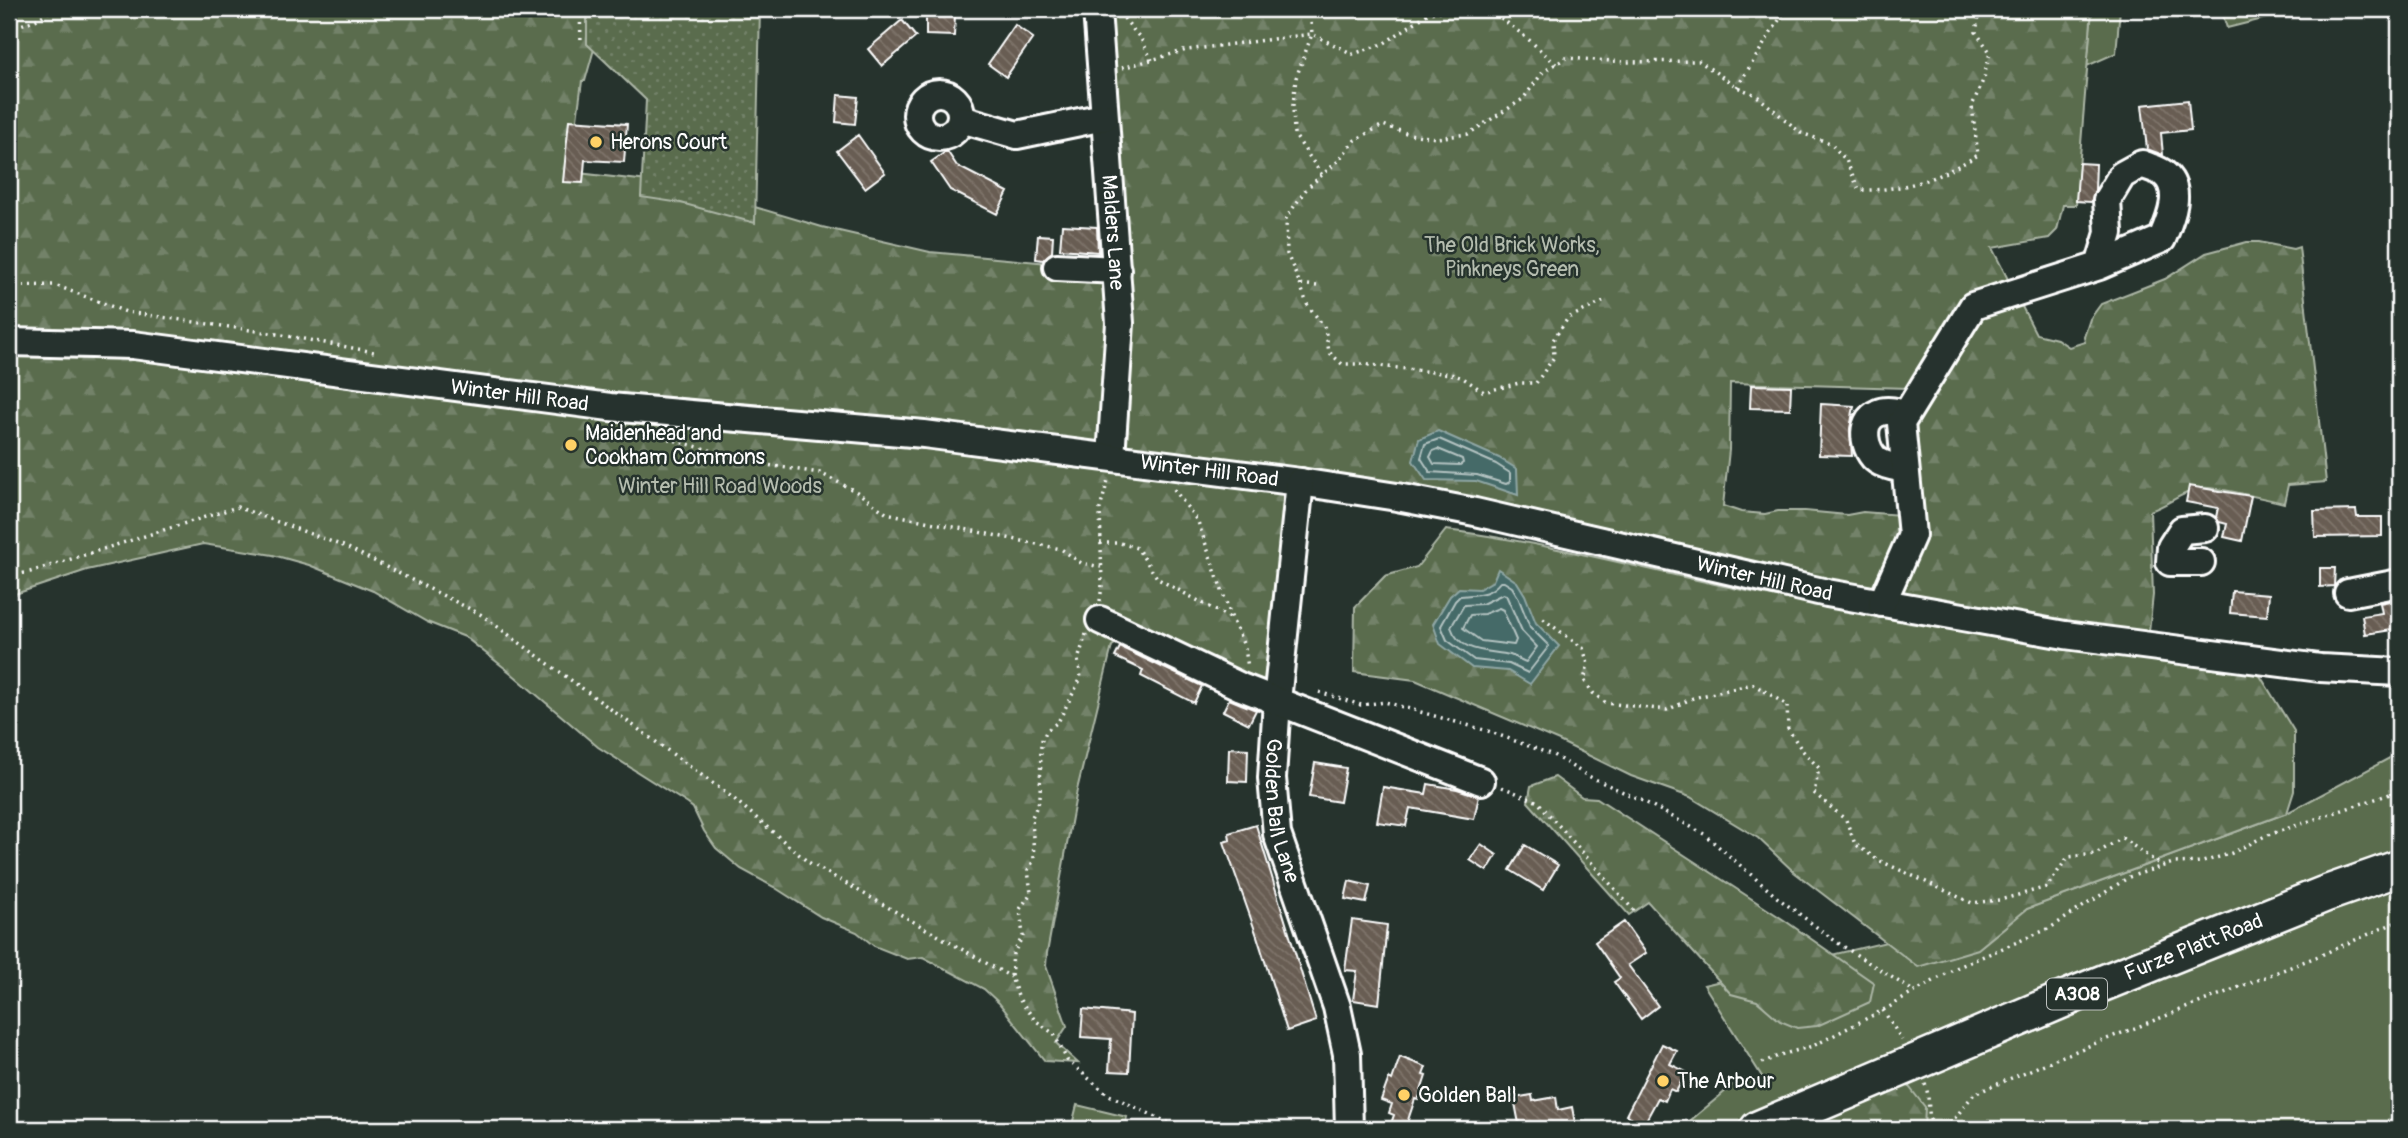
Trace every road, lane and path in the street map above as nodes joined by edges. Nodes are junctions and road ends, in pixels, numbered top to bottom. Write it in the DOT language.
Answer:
graph roads {
  1 [pos="52,9"];
  2 [pos="580,9"];
  3 [pos="1310,9"];
  4 [pos="1454,9"];
  5 [pos="1476,9"];
  6 [pos="1786,9"];
  7 [pos="1979,9"];
  8 [pos="1097,11"];
  9 [pos="9,29"];
  10 [pos="1312,34"];
  11 [pos="581,43"];
  12 [pos="1152,60"];
  13 [pos="1556,65"];
  14 [pos="1101,74"];
  15 [pos="1737,87"];
  16 [pos="1104,117"];
  17 [pos="961,119"];
  18 [pos="1322,175"];
  19 [pos="2099,266"];
  20 [pos="1057,267"];
  21 [pos="1117,271"];
  22 [pos="1300,284"];
  23 [pos="1317,286"];
  24 [pos="1607,300"];
  25 [pos="9,342"];
  26 [pos="655,411"];
  27 [pos="1906,414"];
  28 [pos="1112,458"];
  29 [pos="1168,464"];
  30 [pos="1905,469"];
  31 [pos="1300,482"];
  32 [pos="2205,528"];
  33 [pos="1100,543"];
  34 [pos="2201,562"];
  35 [pos="1101,567"];
  36 [pos="9,576"];
  37 [pos="2399,583"];
  38 [pos="2348,593"];
  39 [pos="1882,603"];
  40 [pos="1231,619"];
  41 [pos="1543,619"];
  42 [pos="1100,620"];
  43 [pos="2399,672"];
  44 [pos="1241,687"];
  45 [pos="1278,693"];
  46 [pos="1481,781"];
  47 [pos="2399,791"];
  48 [pos="2162,866"];
  49 [pos="2399,868"];
  50 [pos="1636,913"];
  51 [pos="2399,921"];
  52 [pos="1011,977"];
  53 [pos="1915,992"];
  54 [pos="1762,1063"];
  55 [pos="1182,1129"];
  56 [pos="1349,1129"];
  57 [pos="1758,1129"];
  58 [pos="1947,1129"];
  1 -- 9 [label="path"];
  2 -- 11 [label="path"];
  3 -- 10 [label="path"];
  4 -- 10 [label="path"];
  5 -- 13 [label="path"];
  6 -- 15 [label="path"];
  7 -- 15 [label="path"];
  8 -- 12 [label="path"];
  8 -- 14 [label="street, Malders Lane"];
  10 -- 12 [label="path"];
  10 -- 18 [label="path"];
  12 -- 14 [label="path"];
  13 -- 15 [label="path"];
  13 -- 18 [label="path"];
  14 -- 16 [label="street, Malders Lane"];
  16 -- 17 [label="street"];
  16 -- 21 [label="street, Malders Lane"];
  18 -- 22 [label="path"];
  19 -- 27 [label="street"];
  20 -- 21 [label="street"];
  21 -- 28 [label="street, Malders Lane"];
  22 -- 23 [label="path"];
  22 -- 24 [label="path"];
  25 -- 26 [label="street, Winter Hill Road"];
  26 -- 28 [label="street, Winter Hill Road"];
  26 -- 35 [label="path"];
  27 -- 30 [label="street"];
  27 -- 30 [label="street"];
  28 -- 29 [label="street, Winter Hill Road"];
  28 -- 33 [label="path"];
  29 -- 31 [label="street, Winter Hill Road"];
  29 -- 40 [label="path"];
  30 -- 39 [label="street"];
  31 -- 39 [label="street, Winter Hill Road"];
  31 -- 45 [label="street, Golden Ball Lane"];
  32 -- 34 [label="street"];
  33 -- 35 [label="path"];
  33 -- 40 [label="path"];
  35 -- 42 [label="path"];
  36 -- 52 [label="path"];
  37 -- 38 [label="street"];
  39 -- 43 [label="street, Winter Hill Road"];
  40 -- 44 [label="path"];
  41 -- 48 [label="path"];
  42 -- 44 [label="street"];
  42 -- 52 [label="path"];
  44 -- 45 [label="street"];
  45 -- 46 [label="street"];
  45 -- 53 [label="path"];
  45 -- 56 [label="street, Golden Ball Lane"];
  46 -- 50 [label="path"];
  47 -- 48 [label="path"];
  48 -- 53 [label="path"];
  49 -- 57 [label="main road, Furze Platt Road / A308"];
  51 -- 58 [label="path"];
  52 -- 55 [label="path"];
  53 -- 54 [label="path"];
}
